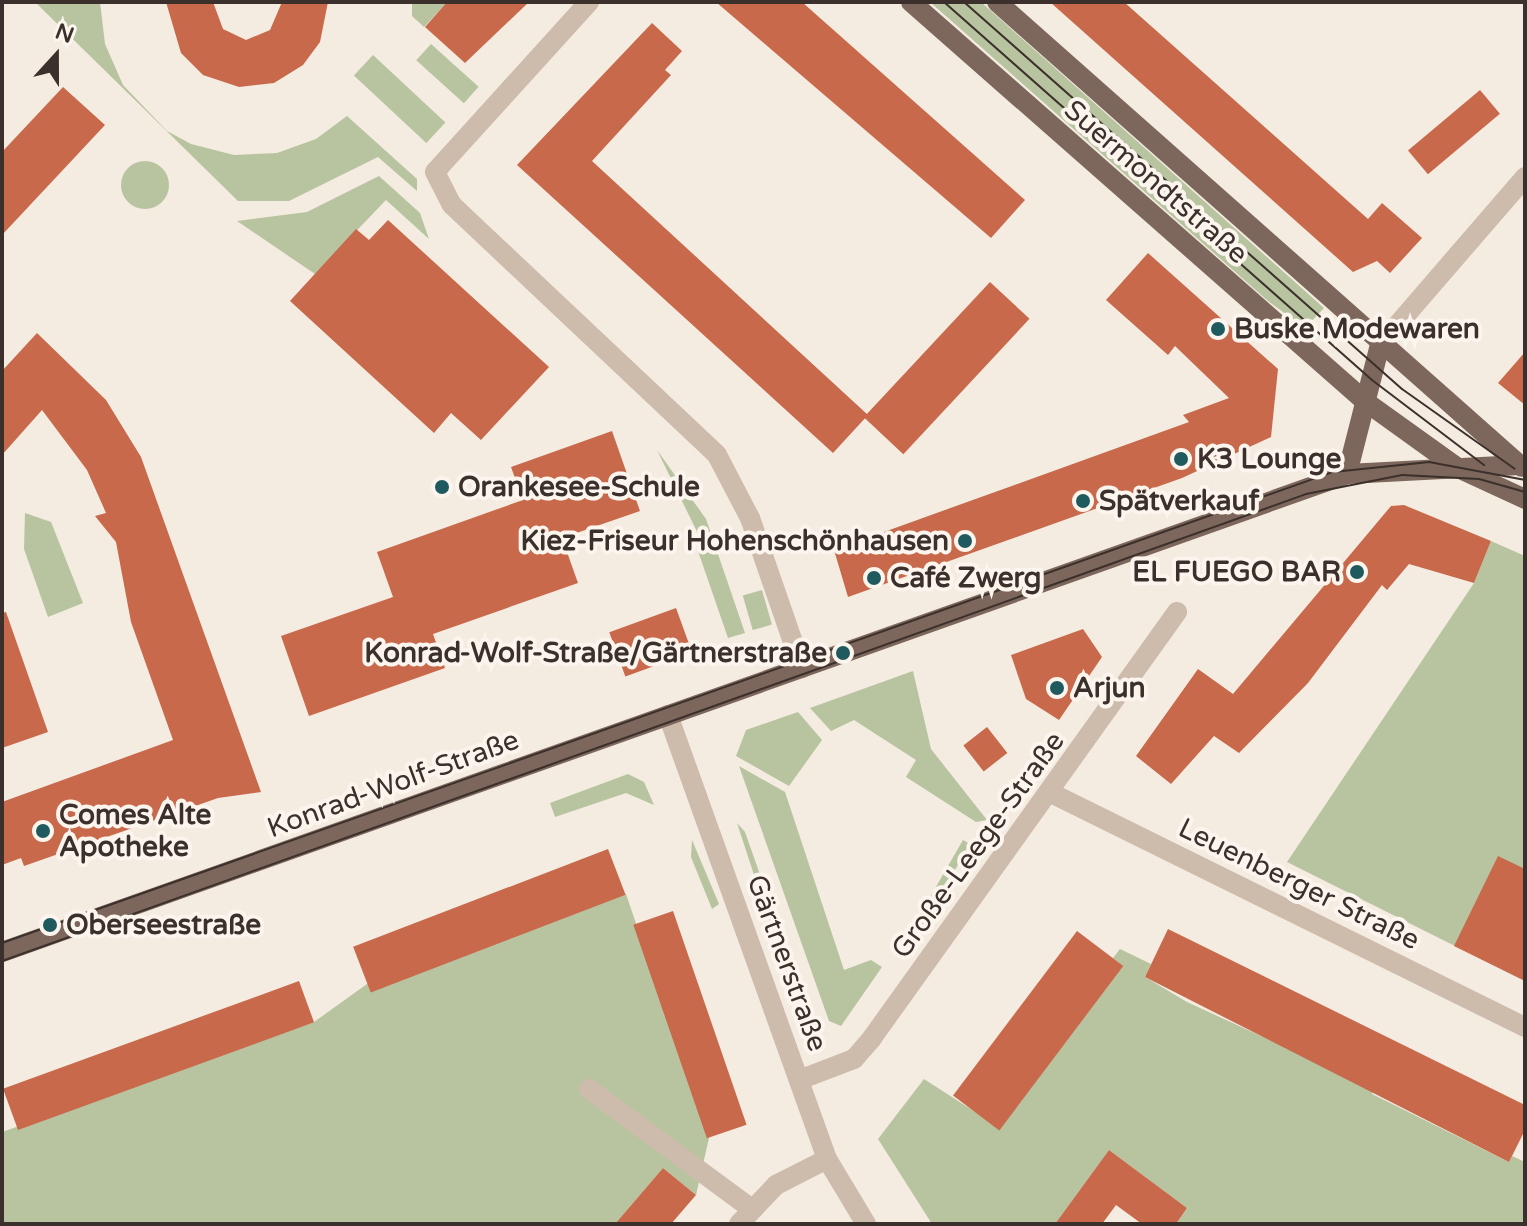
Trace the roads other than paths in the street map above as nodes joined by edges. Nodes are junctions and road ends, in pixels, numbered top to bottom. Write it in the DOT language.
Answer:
graph roads {
  1 [pos="589,2"];
  2 [pos="911,2"];
  3 [pos="997,2"];
  4 [pos="1525,177"];
  5 [pos="1380,345"];
  6 [pos="1366,402"];
  7 [pos="1522,467"];
  8 [pos="1458,468"];
  9 [pos="1347,474"];
  10 [pos="1525,499"];
  11 [pos="1177,612"];
  12 [pos="802,668"];
  13 [pos="668,715"];
  14 [pos="1049,792"];
  15 [pos="2,952"];
  16 [pos="1525,1027"];
  17 [pos="799,1080"];
  18 [pos="589,1089"];
  19 [pos="827,1159"];
  20 [pos="746,1217"];
  21 [pos="866,1224"];
  1 -- 12 [label="street"];
  2 -- 6 [label="main road, Suermondtstraße"];
  3 -- 5 [label="main road, Suermondtstraße"];
  4 -- 5 [label="street"];
  5 -- 6 [label="main road"];
  5 -- 7 [label="main road, Suermondtstraße"];
  6 -- 8 [label="main road, Suermondtstraße"];
  6 -- 9 [label="main road"];
  7 -- 8 [label="main road, Konrad-Wolf-Straße"];
  8 -- 9 [label="main road, Konrad-Wolf-Straße"];
  8 -- 10 [label="main road, Suermondtstraße"];
  9 -- 12 [label="main road, Konrad-Wolf-Straße"];
  11 -- 14 [label="street, Große-Leege-Straße"];
  12 -- 13 [label="main road, Konrad-Wolf-Straße"];
  13 -- 15 [label="main road, Konrad-Wolf-Straße"];
  13 -- 17 [label="street, Gärtnerstraße"];
  14 -- 16 [label="street, Leuenberger Straße"];
  14 -- 17 [label="street, Große-Leege-Straße"];
  17 -- 19 [label="street, Gärtnerstraße"];
  18 -- 20 [label="street"];
  19 -- 20 [label="street"];
  19 -- 21 [label="street, Gärtnerstraße"];
}
